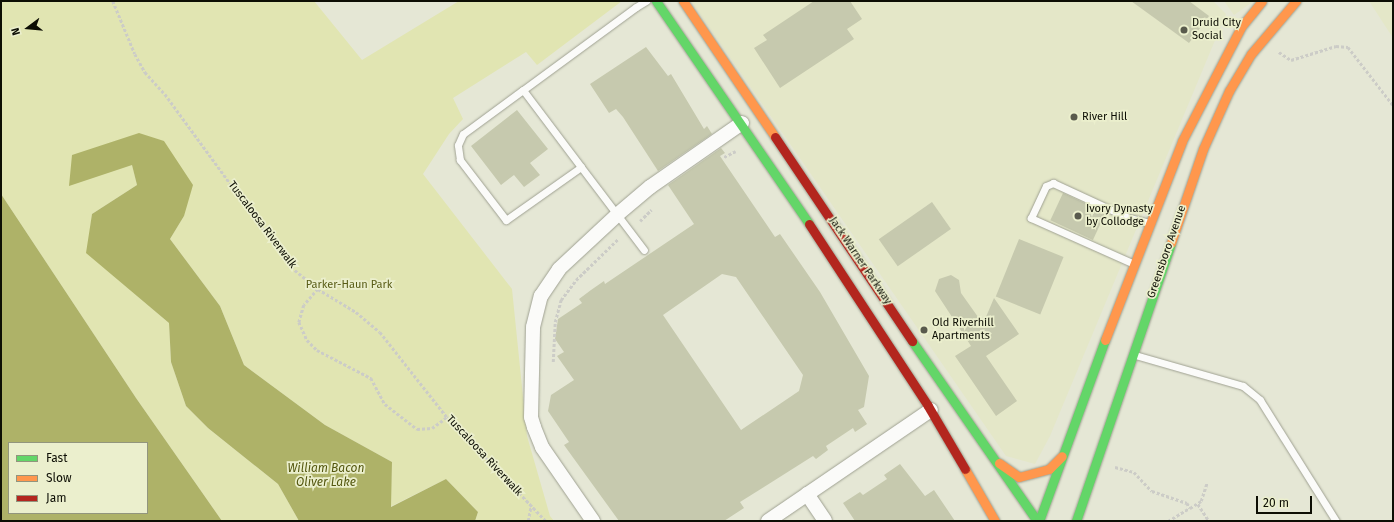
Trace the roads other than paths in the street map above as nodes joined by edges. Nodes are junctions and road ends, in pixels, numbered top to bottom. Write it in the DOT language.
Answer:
graph roads {
  1 [pos="646,1"];
  2 [pos="656,1"];
  3 [pos="683,1"];
  4 [pos="1262,1"];
  5 [pos="1296,1"];
  6 [pos="522,90"];
  7 [pos="742,123"];
  8 [pos="581,167"];
  9 [pos="618,214"];
  10 [pos="1149,223"];
  11 [pos="644,250"];
  12 [pos="1134,264"];
  13 [pos="1132,354"];
  14 [pos="931,410"];
  15 [pos="1062,456"];
  16 [pos="992,458"];
  17 [pos="807,494"];
  18 [pos="593,521"];
  19 [pos="768,521"];
  20 [pos="825,521"];
  21 [pos="995,521"];
  22 [pos="1038,521"];
  23 [pos="1076,521"];
  24 [pos="1336,521"];
  1 -- 6 [label="lane"];
  2 -- 7 [label="main road, Jack Warner Parkway"];
  3 -- 16 [label="main road, Jack Warner Parkway"];
  4 -- 10 [label="main road"];
  5 -- 13 [label="main road, Greensboro Avenue"];
  6 -- 8 [label="lane"];
  6 -- 8 [label="lane"];
  7 -- 9 [label="street"];
  7 -- 14 [label="main road, Jack Warner Parkway"];
  8 -- 9 [label="lane"];
  9 -- 11 [label="lane"];
  9 -- 18 [label="street"];
  10 -- 12 [label="main road"];
  10 -- 12 [label="lane"];
  12 -- 15 [label="main road"];
  13 -- 23 [label="main road, Greensboro Avenue"];
  13 -- 24 [label="lane"];
  14 -- 17 [label="street"];
  14 -- 21 [label="main road, Jack Warner Parkway"];
  15 -- 16 [label="main road"];
  15 -- 22 [label="main road"];
  16 -- 22 [label="main road, Jack Warner Parkway"];
  17 -- 19 [label="street"];
  17 -- 20 [label="street"];
}
